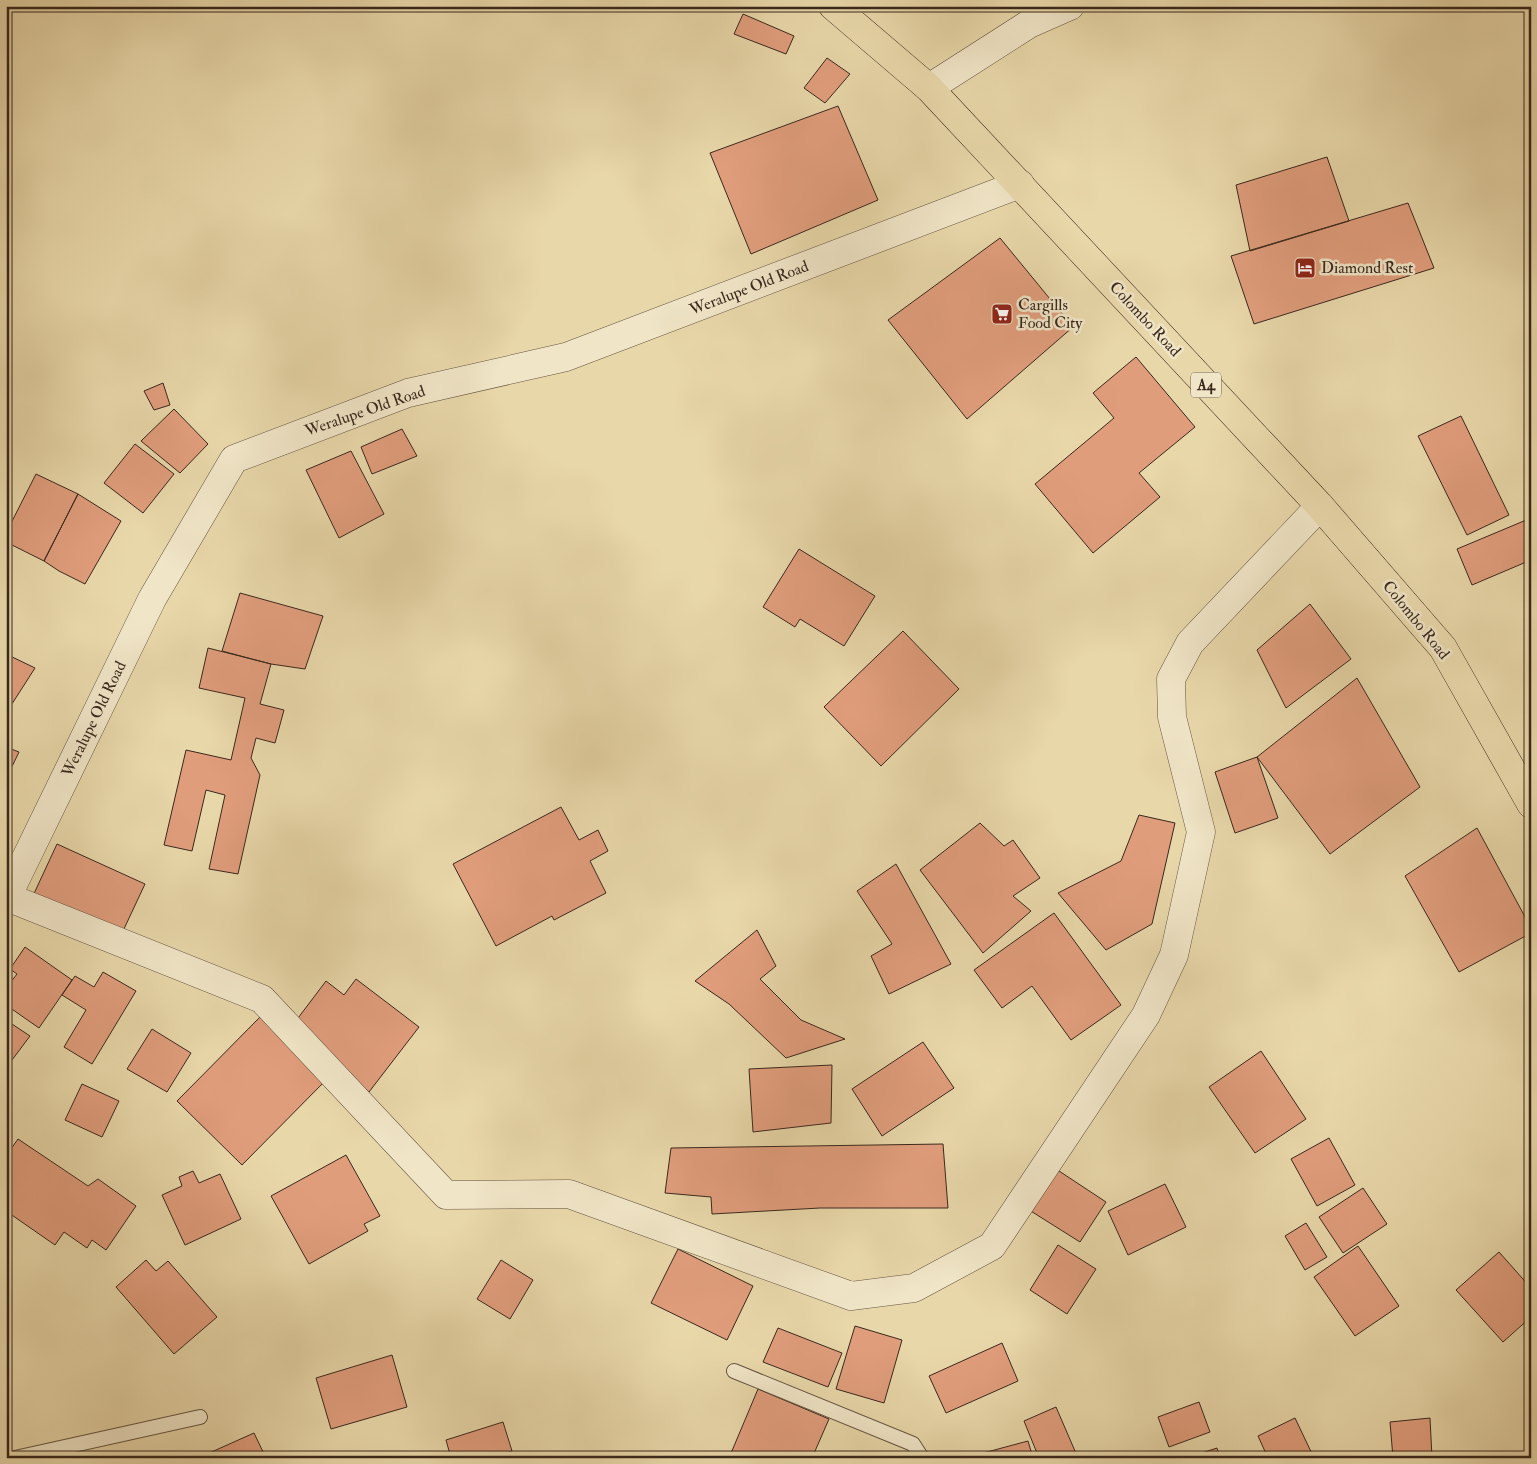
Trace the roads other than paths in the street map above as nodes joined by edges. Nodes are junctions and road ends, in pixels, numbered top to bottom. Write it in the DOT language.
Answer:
graph roads {
  1 [pos="833,6"];
  2 [pos="1070,6"];
  3 [pos="929,88"];
  4 [pos="1020,184"];
  5 [pos="1320,506"];
  6 [pos="1531,804"];
  7 [pos="7,898"];
  8 [pos="734,1370"];
  9 [pos="200,1417"];
  10 [pos="14,1458"];
  11 [pos="922,1458"];
  1 -- 3 [label="highway, Colombo Road / A4"];
  2 -- 3 [label="street"];
  3 -- 4 [label="highway, Colombo Road / A4"];
  4 -- 5 [label="highway, Colombo Road / A4"];
  4 -- 7 [label="street, Weralupe Old Road"];
  5 -- 6 [label="highway, Colombo Road / A4"];
  5 -- 7 [label="street"];
  8 -- 11 [label="lane"];
  9 -- 10 [label="lane"];
}
